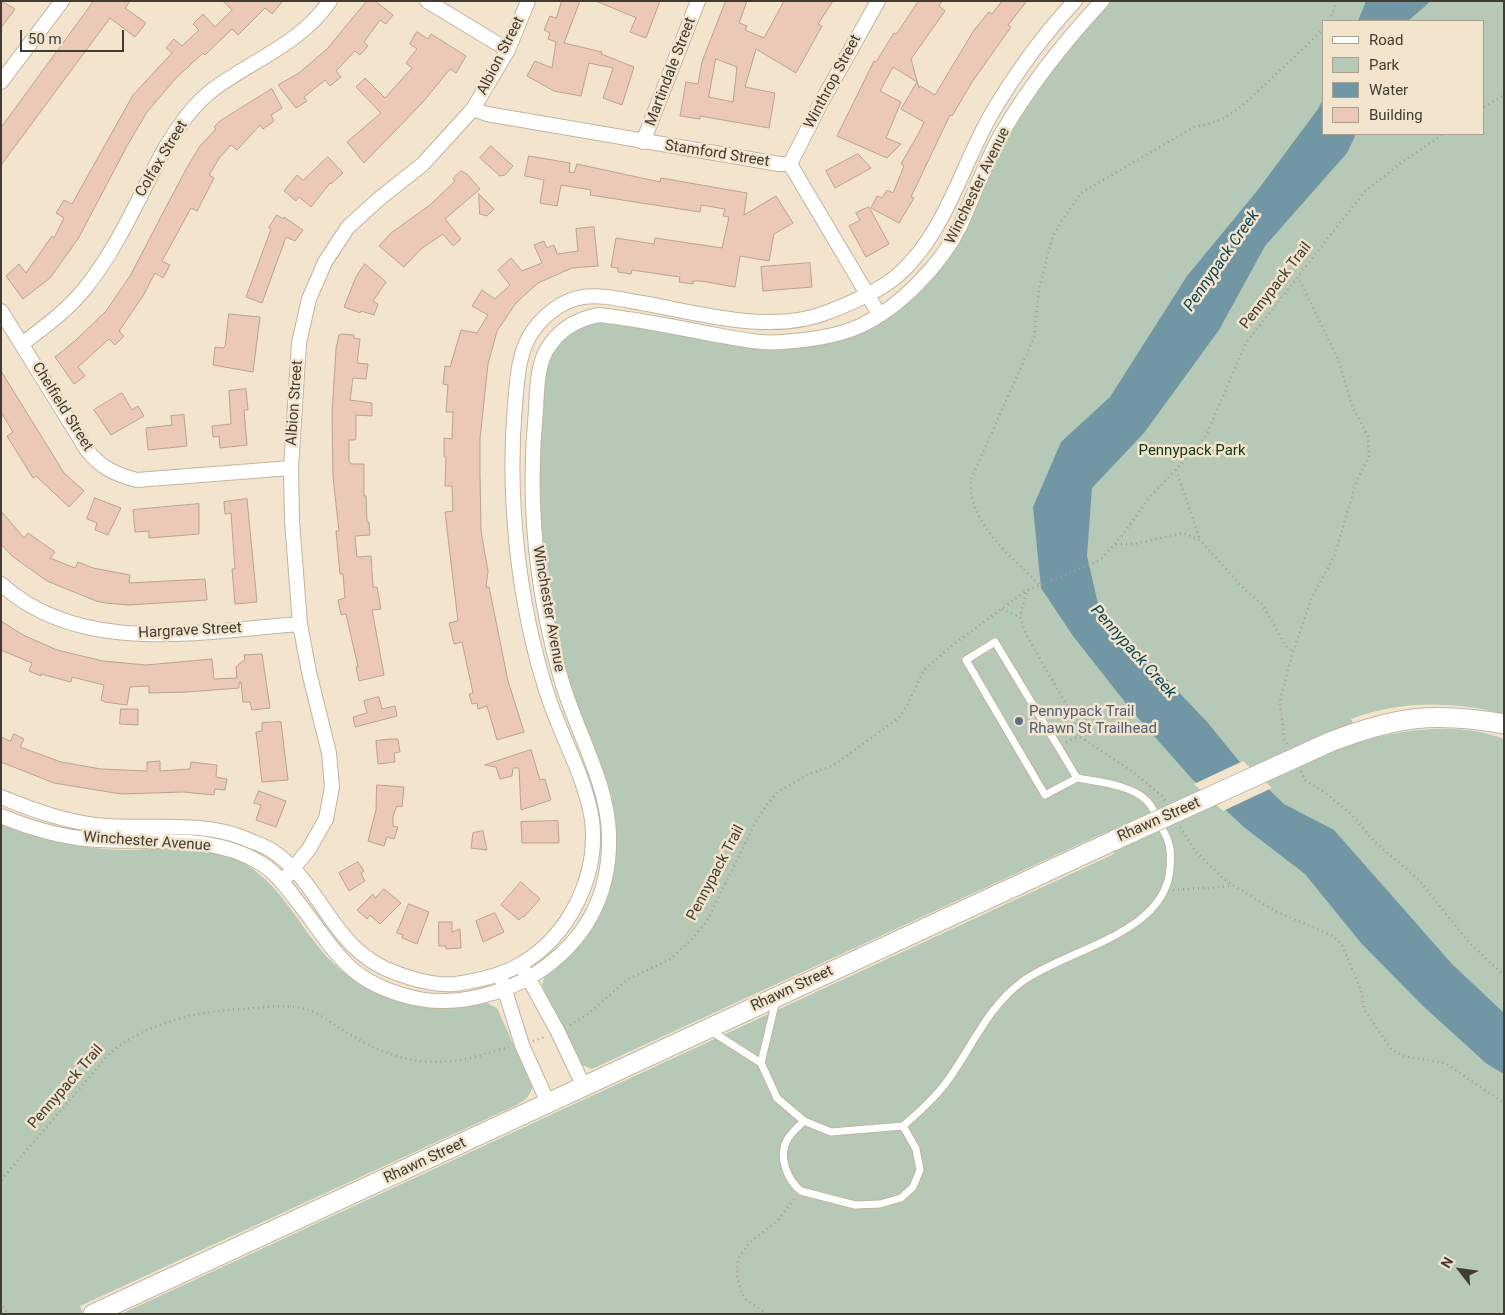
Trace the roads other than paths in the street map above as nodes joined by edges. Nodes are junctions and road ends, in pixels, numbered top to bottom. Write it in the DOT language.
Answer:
graph roads {
  1 [pos="62,1"];
  2 [pos="330,1"];
  3 [pos="427,1"];
  4 [pos="528,1"];
  5 [pos="698,1"];
  6 [pos="878,1"];
  7 [pos="1075,1"];
  8 [pos="1102,1"];
  9 [pos="508,50"];
  10 [pos="1,82"];
  11 [pos="473,109"];
  12 [pos="643,142"];
  13 [pos="790,164"];
  14 [pos="867,294"];
  15 [pos="1,311"];
  16 [pos="879,314"];
  17 [pos="22,344"];
  18 [pos="524,351"];
  19 [pos="543,359"];
  20 [pos="291,468"];
  21 [pos="1,584"];
  22 [pos="300,624"];
  23 [pos="561,678"];
  24 [pos="543,683"];
  25 [pos="1504,724"];
  26 [pos="1077,778"];
  27 [pos="1,797"];
  28 [pos="43,813"];
  29 [pos="1,816"];
  30 [pos="38,829"];
  31 [pos="293,870"];
  32 [pos="282,882"];
  33 [pos="521,964"];
  34 [pos="500,973"];
  35 [pos="528,978"];
  36 [pos="505,988"];
  37 [pos="777,996"];
  38 [pos="708,1029"];
  39 [pos="761,1063"];
  40 [pos="584,1087"];
  41 [pos="548,1104"];
  42 [pos="804,1121"];
  43 [pos="904,1126"];
  44 [pos="93,1314"];
  1 -- 10 [label="street"];
  2 -- 17 [label="street, Colfax Street"];
  3 -- 9 [label="street"];
  4 -- 9 [label="street, Albion Street"];
  5 -- 12 [label="street, Martindale Street"];
  6 -- 13 [label="street, Winthrop Street"];
  7 -- 14 [label="street, Winchester Avenue"];
  8 -- 16 [label="street, Winchester Avenue"];
  9 -- 11 [label="street, Albion Street"];
  11 -- 12 [label="street, Stamford Street"];
  11 -- 20 [label="street, Albion Street"];
  12 -- 13 [label="street, Stamford Street"];
  13 -- 14 [label="street, Stamford Street"];
  14 -- 16 [label="street, Stamford Street"];
  14 -- 18 [label="street, Winchester Avenue"];
  15 -- 17 [label="street, Chelfield Street"];
  16 -- 19 [label="street, Winchester Avenue"];
  17 -- 20 [label="street, Chelfield Street"];
  18 -- 19 [label="street"];
  18 -- 24 [label="street, Winchester Avenue"];
  19 -- 23 [label="street, Winchester Avenue"];
  20 -- 22 [label="street, Albion Street"];
  21 -- 22 [label="street, Hargrave Street"];
  22 -- 31 [label="street, Albion Street"];
  23 -- 24 [label="street"];
  23 -- 35 [label="street, Winchester Avenue"];
  24 -- 33 [label="street, Winchester Avenue"];
  25 -- 37 [label="main road, Rhawn Street, bridge"];
  26 -- 26 [label="lane"];
  26 -- 43 [label="lane"];
  27 -- 28 [label="street, Winchester Avenue"];
  28 -- 30 [label="street"];
  28 -- 31 [label="street, Winchester Avenue"];
  29 -- 30 [label="street, Winchester Avenue"];
  30 -- 32 [label="street, Winchester Avenue"];
  31 -- 32 [label="street, Albion Street"];
  31 -- 34 [label="street, Winchester Avenue"];
  32 -- 36 [label="street, Winchester Avenue"];
  33 -- 34 [label="street, Winchester Avenue"];
  33 -- 35 [label="street"];
  34 -- 36 [label="street"];
  35 -- 36 [label="street, Winchester Avenue"];
  35 -- 40 [label="street"];
  36 -- 41 [label="street"];
  37 -- 38 [label="main road, Rhawn Street"];
  37 -- 39 [label="lane"];
  38 -- 39 [label="lane"];
  38 -- 40 [label="main road, Rhawn Street"];
  39 -- 42 [label="lane"];
  40 -- 41 [label="main road, Rhawn Street"];
  41 -- 44 [label="main road, Rhawn Street"];
  42 -- 43 [label="lane"];
  42 -- 43 [label="lane"];
}
